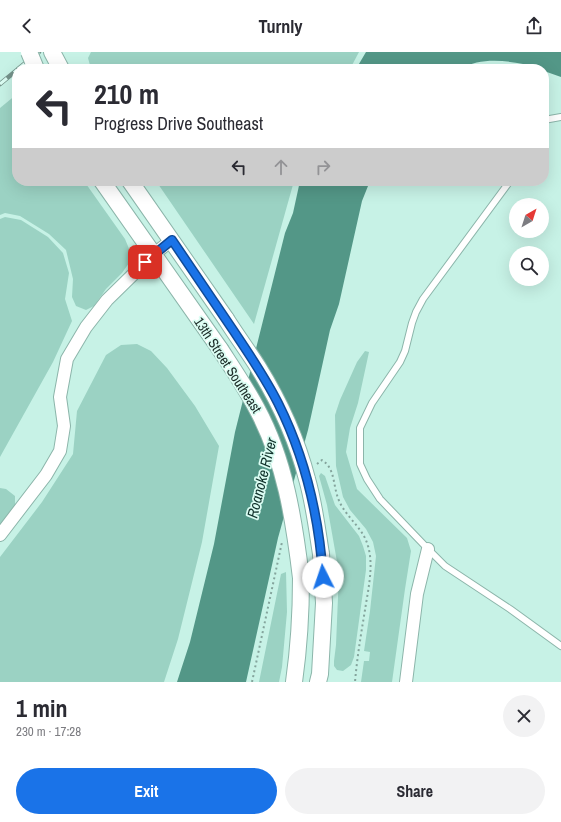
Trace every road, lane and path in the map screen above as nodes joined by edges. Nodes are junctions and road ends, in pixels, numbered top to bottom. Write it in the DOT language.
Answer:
graph roads {
  1 [pos="29,52"];
  2 [pos="52,52"];
  3 [pos="34,64"];
  4 [pos="58,64"];
  5 [pos="561,117"];
  6 [pos="549,119"];
  7 [pos="106,186"];
  8 [pos="134,186"];
  9 [pos="506,186"];
  10 [pos="172,240"];
  11 [pos="154,254"];
  12 [pos="322,460"];
  13 [pos="0,535"];
  14 [pos="428,549"];
  15 [pos="275,574"];
  16 [pos="561,646"];
  17 [pos="252,682"];
  18 [pos="294,682"];
  19 [pos="318,682"];
  20 [pos="355,682"];
  21 [pos="406,682"];
  1 -- 3 [label="main road, bridge"];
  2 -- 4 [label="main road"];
  5 -- 6 [label="lane"];
  7 -- 11 [label="main road, 13th Street Southeast"];
  8 -- 10 [label="main road, 13th Street Southeast"];
  9 -- 14 [label="lane"];
  10 -- 11 [label="street"];
  10 -- 19 [label="main road, 13th Street Southeast, bridge"];
  11 -- 13 [label="street"];
  11 -- 18 [label="main road, 13th Street Southeast, bridge"];
  12 -- 20 [label="path"];
  14 -- 16 [label="lane"];
  14 -- 21 [label="street"];
  15 -- 17 [label="path"];
}
